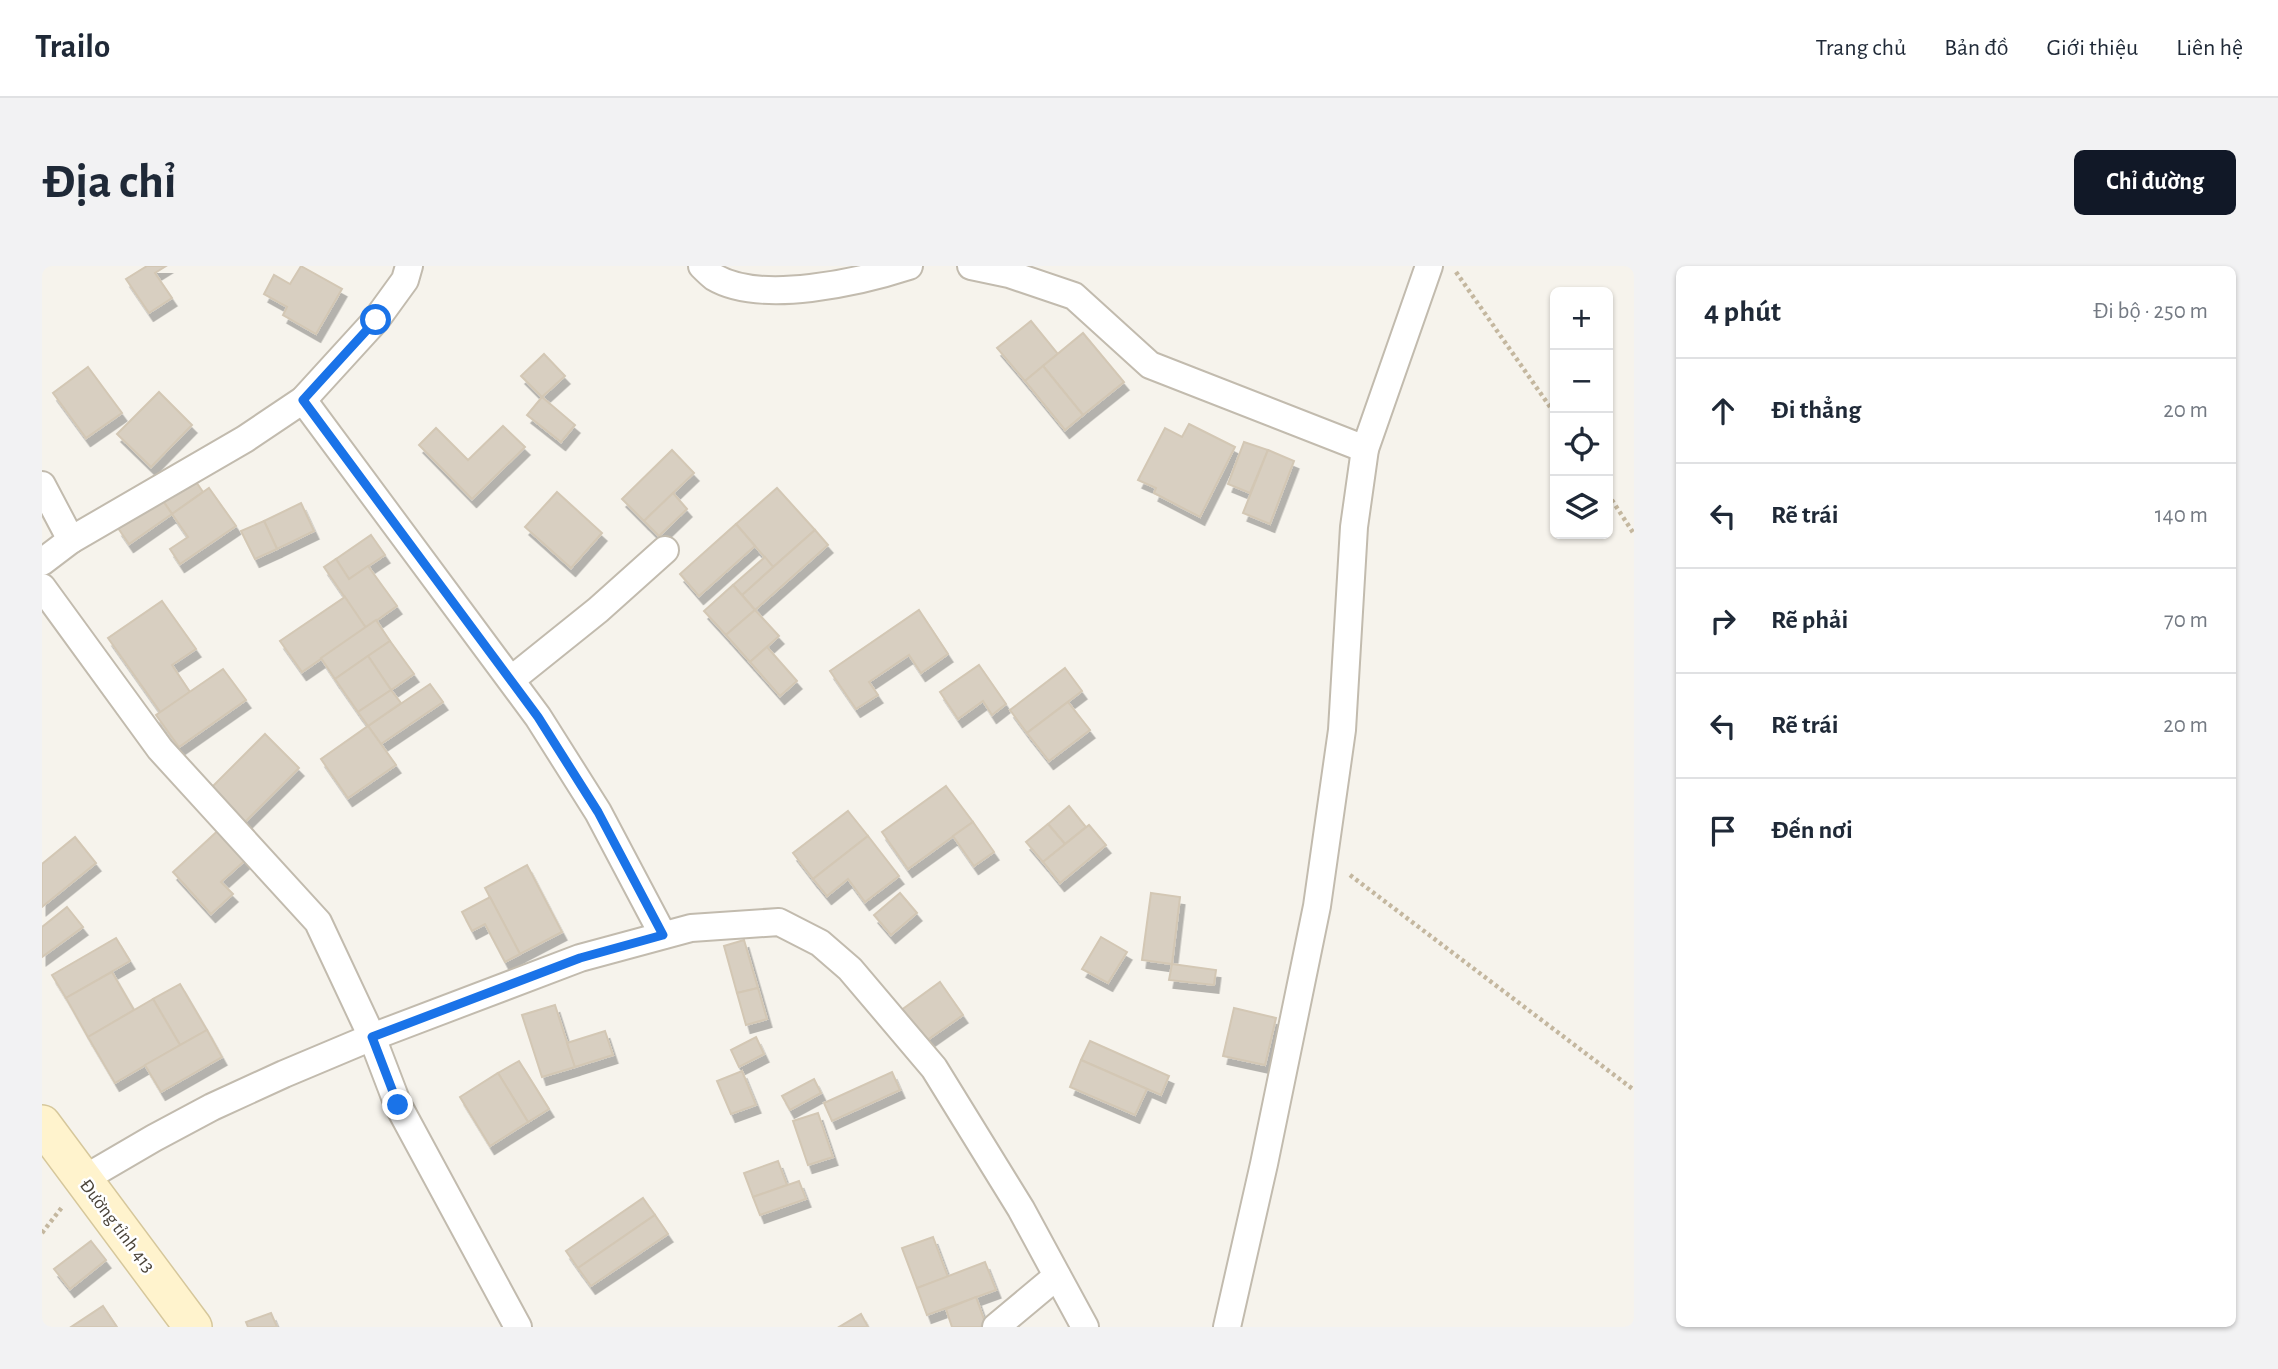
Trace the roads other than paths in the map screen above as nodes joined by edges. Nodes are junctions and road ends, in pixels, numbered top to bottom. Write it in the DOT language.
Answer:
graph roads {
  1 [pos="409,266"];
  2 [pos="702,266"];
  3 [pos="971,266"];
  4 [pos="1429,266"];
  5 [pos="895,268"];
  6 [pos="303,400"];
  7 [pos="1365,449"];
  8 [pos="42,485"];
  9 [pos="71,540"];
  10 [pos="665,550"];
  11 [pos="42,562"];
  12 [pos="42,587"];
  13 [pos="512,679"];
  14 [pos="663,935"];
  15 [pos="372,1037"];
  16 [pos="42,1124"];
  17 [pos="82,1180"];
  18 [pos="1057,1276"];
  19 [pos="193,1327"];
  20 [pos="518,1327"];
  21 [pos="996,1327"];
  22 [pos="1085,1327"];
  23 [pos="1227,1327"];
  1 -- 6 [label="street"];
  2 -- 5 [label="street"];
  3 -- 7 [label="street"];
  4 -- 7 [label="street"];
  6 -- 9 [label="street"];
  6 -- 13 [label="street"];
  7 -- 23 [label="street"];
  8 -- 9 [label="street"];
  9 -- 11 [label="street"];
  10 -- 13 [label="street"];
  12 -- 15 [label="street"];
  13 -- 14 [label="street"];
  14 -- 15 [label="street"];
  14 -- 18 [label="street"];
  15 -- 17 [label="street"];
  15 -- 20 [label="street"];
  16 -- 17 [label="main road, Đường tỉnh 413"];
  17 -- 19 [label="main road, Đường tỉnh 413"];
  18 -- 21 [label="street"];
  18 -- 22 [label="street"];
}
